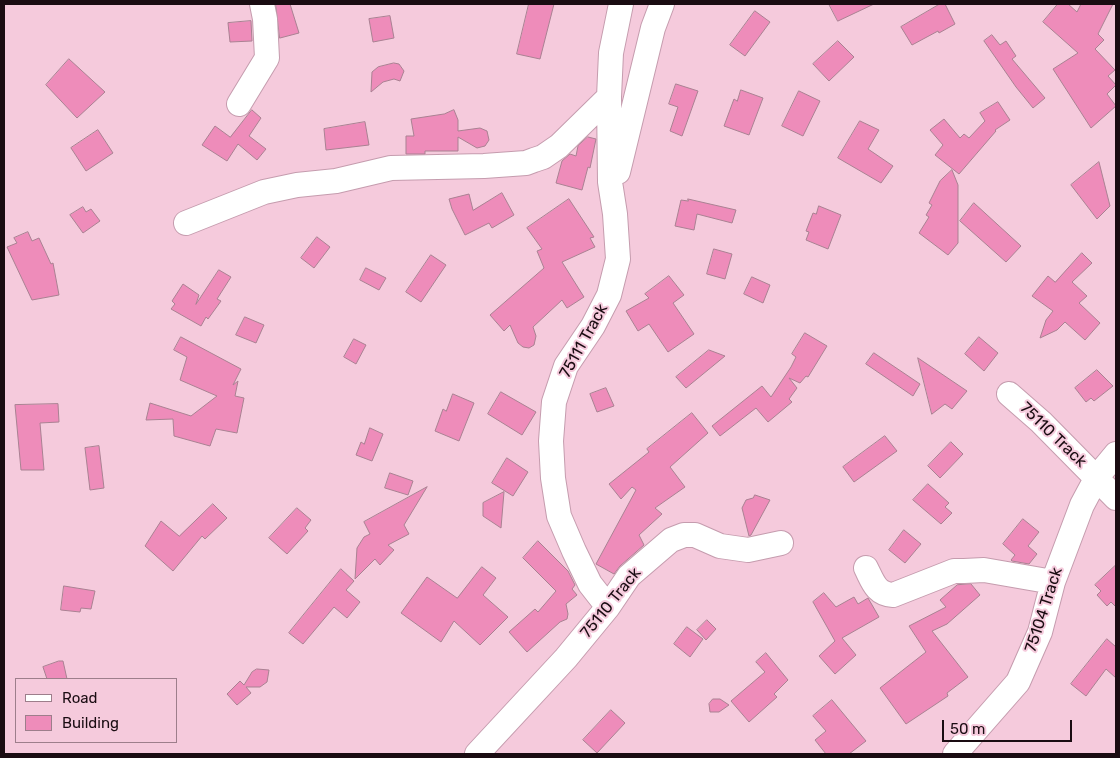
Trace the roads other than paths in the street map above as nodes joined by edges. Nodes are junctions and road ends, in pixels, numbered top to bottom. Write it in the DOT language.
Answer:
graph roads {
  1 [pos="262,4"];
  2 [pos="621,4"];
  3 [pos="662,4"];
  4 [pos="610,97"];
  5 [pos="239,104"];
  6 [pos="610,182"];
  7 [pos="186,222"];
  8 [pos="1009,394"];
  9 [pos="1116,454"];
  10 [pos="1097,477"];
  11 [pos="1116,498"];
  12 [pos="781,543"];
  13 [pos="866,568"];
  14 [pos="1052,582"];
  15 [pos="608,607"];
  16 [pos="477,754"];
  17 [pos="955,754"];
  1 -- 5 [label="street"];
  2 -- 4 [label="street, 75111 Track"];
  3 -- 6 [label="street"];
  4 -- 6 [label="street, 75111 Track"];
  4 -- 7 [label="street"];
  6 -- 15 [label="street, 75111 Track"];
  8 -- 10 [label="street, 75110 Track"];
  9 -- 10 [label="street, 75104 Track"];
  10 -- 11 [label="street, 75110 Track"];
  10 -- 14 [label="street, 75104 Track"];
  12 -- 15 [label="street, 75110 Track"];
  13 -- 14 [label="street"];
  14 -- 17 [label="street, 75104 Track"];
  15 -- 16 [label="street, 75110 Track"];
}
